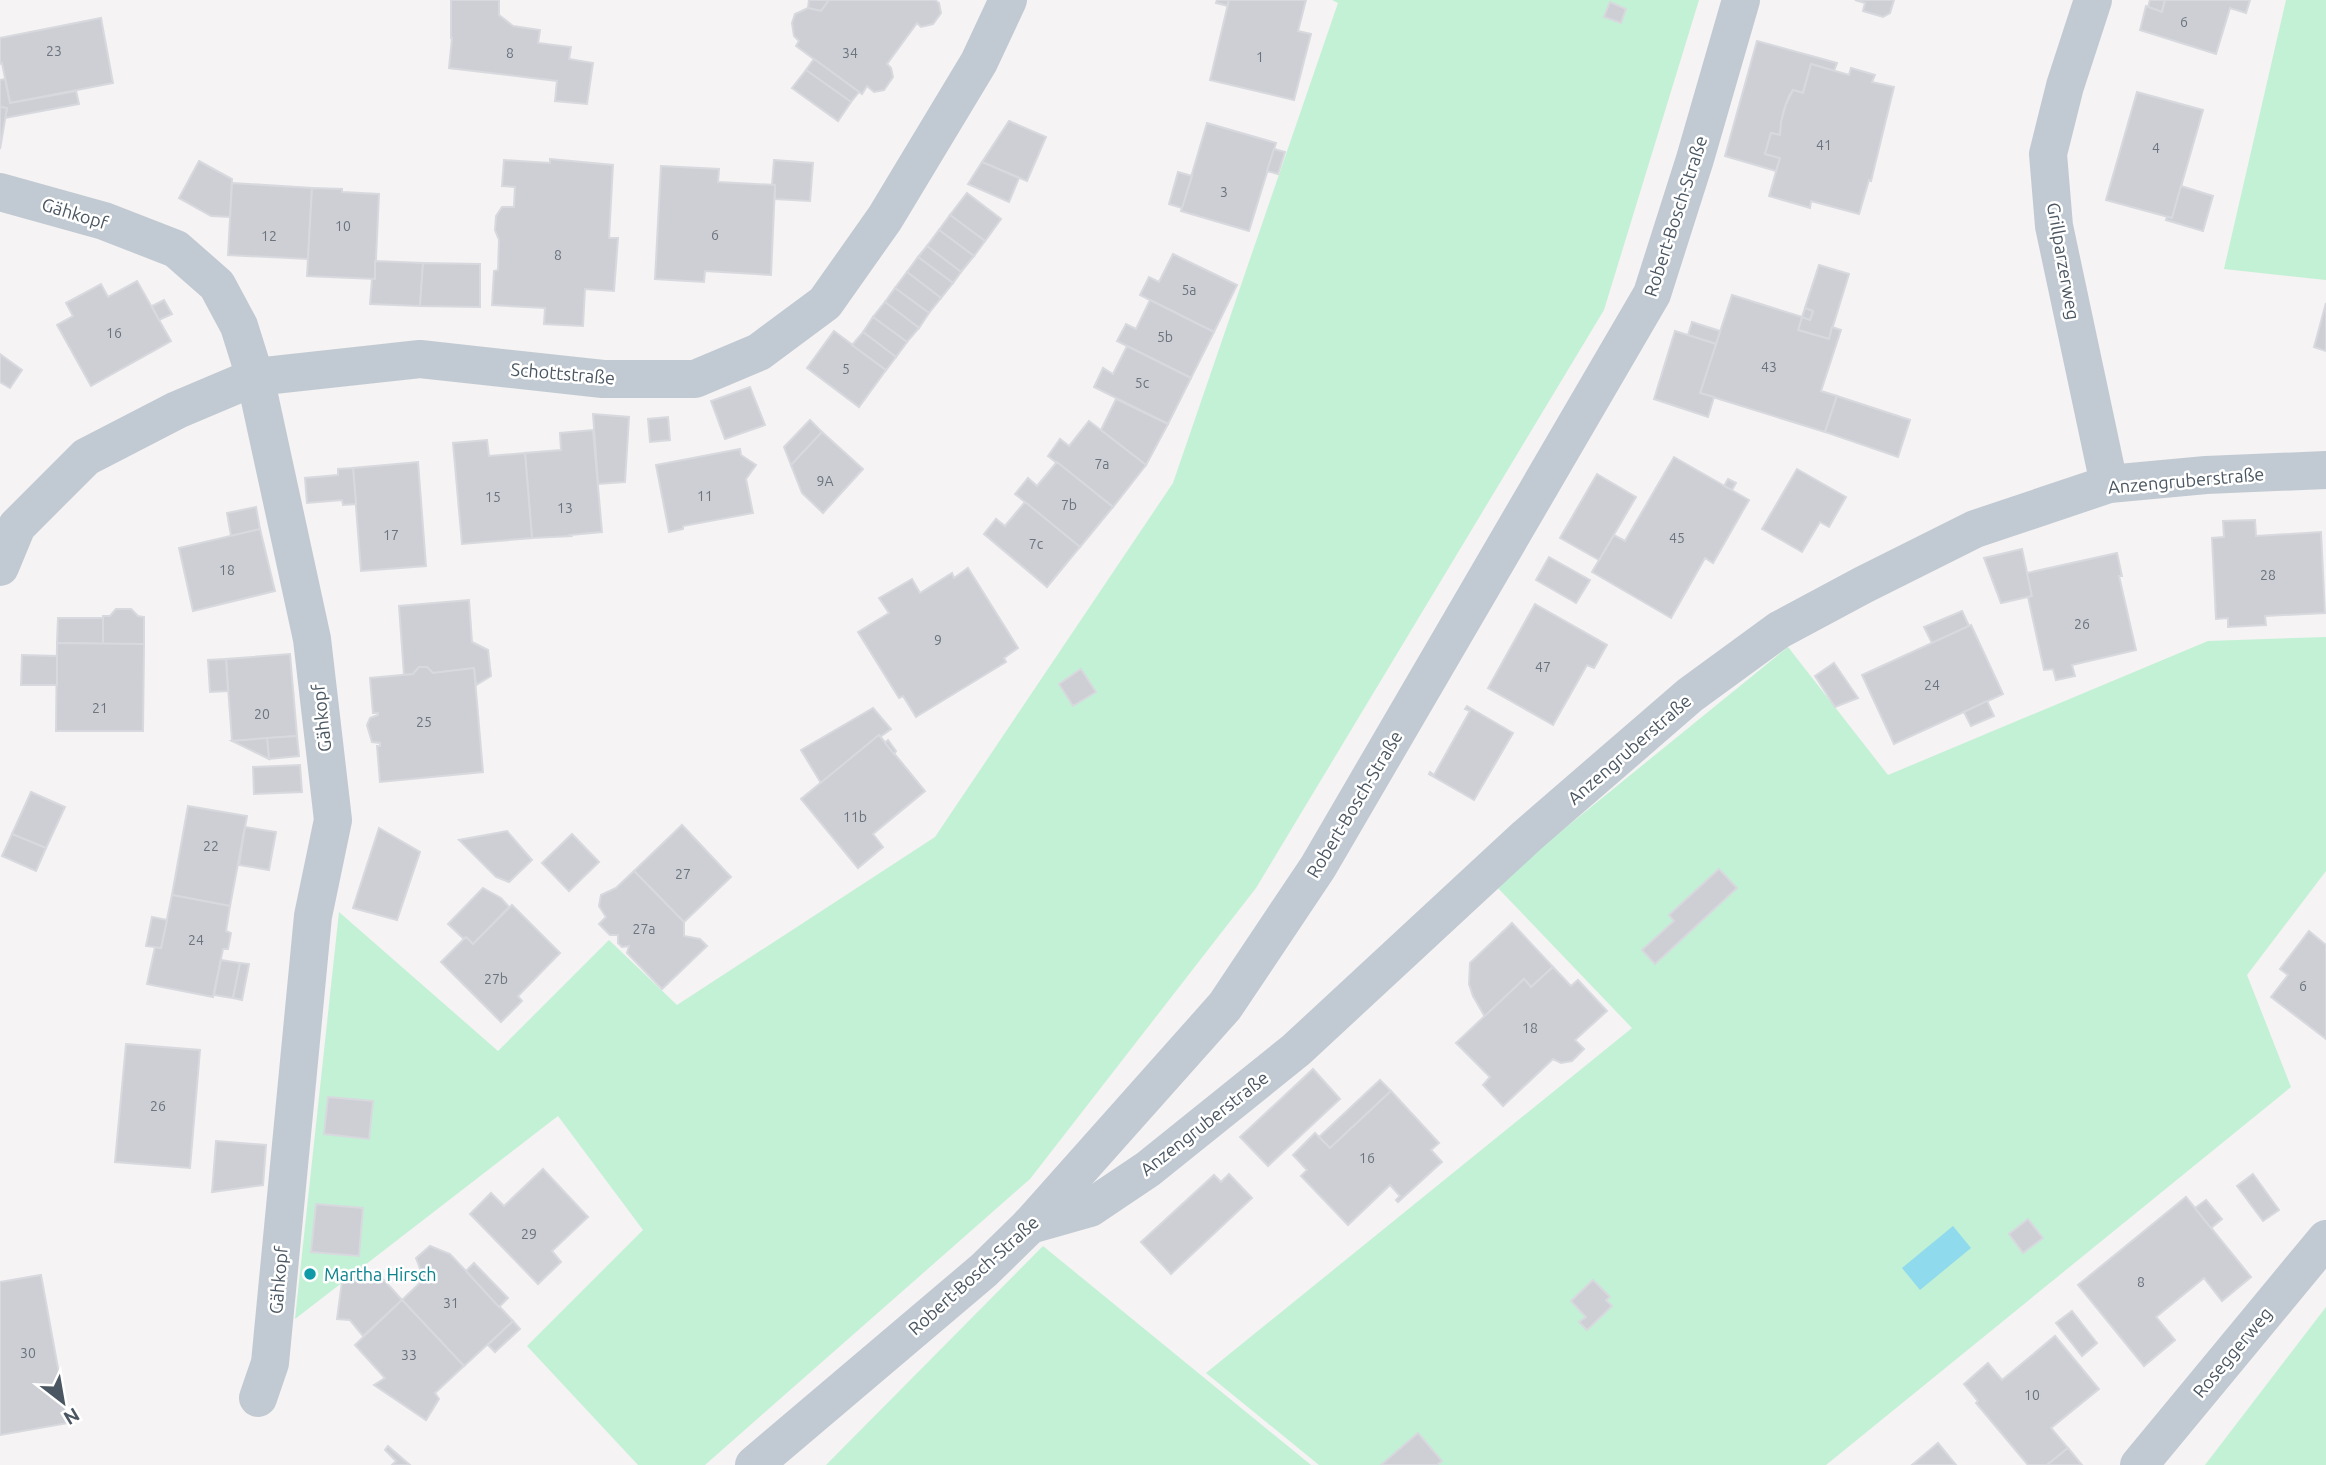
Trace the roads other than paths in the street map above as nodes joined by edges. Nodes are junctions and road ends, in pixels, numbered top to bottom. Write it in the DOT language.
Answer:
graph roads {
  1 [pos="1008,0"];
  2 [pos="1741,0"];
  3 [pos="2093,0"];
  4 [pos="0,192"];
  5 [pos="255,377"];
  6 [pos="2326,470"];
  7 [pos="2109,484"];
  8 [pos="0,567"];
  9 [pos="1030,1225"];
  10 [pos="2326,1239"];
  11 [pos="258,1398"];
  12 [pos="754,1465"];
  13 [pos="2139,1465"];
  1 -- 5 [label="street, Schottstraße"];
  2 -- 9 [label="street, Robert-Bosch-Straße"];
  3 -- 7 [label="street, Grillparzerweg"];
  4 -- 5 [label="street, Gähkopf"];
  5 -- 8 [label="street, Schottstraße"];
  5 -- 11 [label="street, Gähkopf"];
  6 -- 7 [label="street, Anzengruberstraße"];
  7 -- 9 [label="street, Anzengruberstraße"];
  9 -- 12 [label="street, Robert-Bosch-Straße"];
  10 -- 13 [label="street, Roseggerweg"];
}
